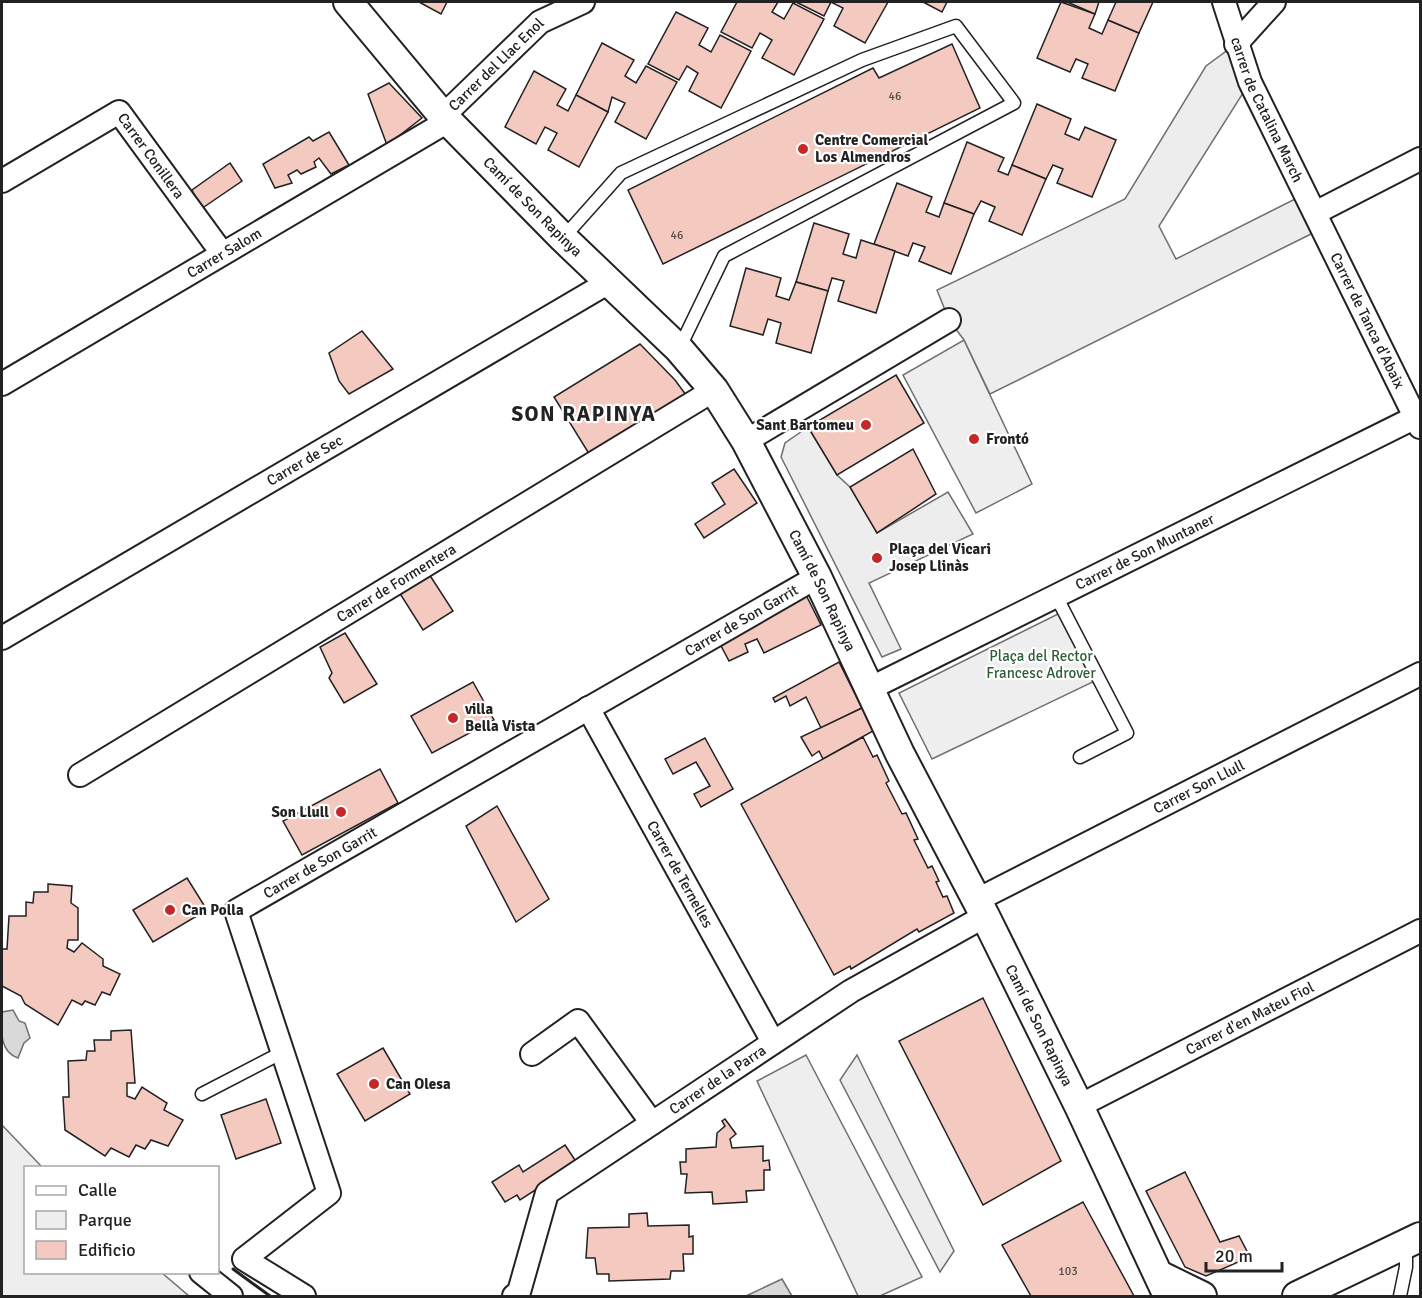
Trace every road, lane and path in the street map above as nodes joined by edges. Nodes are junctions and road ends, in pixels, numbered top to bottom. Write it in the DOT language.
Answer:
graph roads {
  1 [pos="348,2"];
  2 [pos="583,2"];
  3 [pos="1224,2"];
  4 [pos="1274,2"];
  5 [pos="1236,44"];
  6 [pos="446,119"];
  7 [pos="1420,159"];
  8 [pos="2,181"];
  9 [pos="1315,213"];
  10 [pos="563,238"];
  11 [pos="222,253"];
  12 [pos="609,282"];
  13 [pos="949,320"];
  14 [pos="679,349"];
  15 [pos="2,384"];
  16 [pos="714,390"];
  17 [pos="1419,420"];
  18 [pos="746,441"];
  19 [pos="817,577"];
  20 [pos="1056,596"];
  21 [pos="2,638"];
  22 [pos="1420,674"];
  23 [pos="869,689"];
  24 [pos="588,708"];
  25 [pos="1080,757"];
  26 [pos="80,775"];
  27 [pos="981,908"];
  28 [pos="1420,932"];
  29 [pos="773,1042"];
  30 [pos="283,1052"];
  31 [pos="532,1054"];
  32 [pos="202,1094"];
  33 [pos="1079,1106"];
  34 [pos="652,1122"];
  35 [pos="1413,1240"];
  36 [pos="204,1274"];
  37 [pos="1164,1286"];
  38 [pos="1307,1295"];
  39 [pos="231,1296"];
  40 [pos="304,1296"];
  41 [pos="514,1296"];
  42 [pos="1202,1296"];
  43 [pos="1400,1296"];
  1 -- 6 [label="street, Camí de Son Rapinya"];
  2 -- 6 [label="street, Carrer del Llac Enol"];
  3 -- 5 [label="street, carrer de Catalina March"];
  4 -- 5 [label="street"];
  5 -- 9 [label="street, carrer de Catalina March"];
  6 -- 10 [label="street, Camí de Son Rapinya"];
  6 -- 11 [label="street, Carrer Salom"];
  7 -- 9 [label="street"];
  8 -- 11 [label="street, Carrer Conillera"];
  9 -- 17 [label="street, Carrer de Tanca d'Abaix"];
  10 -- 12 [label="street, Camí de Son Rapinya"];
  10 -- 14 [label="lane"];
  11 -- 15 [label="street, Carrer Salom"];
  12 -- 14 [label="street, Camí de Son Rapinya"];
  12 -- 21 [label="street, Carrer de Sec"];
  13 -- 18 [label="street"];
  14 -- 16 [label="street, Camí de Son Rapinya"];
  16 -- 18 [label="street, Camí de Son Rapinya"];
  16 -- 26 [label="street, Carrer de Formentera"];
  17 -- 20 [label="street, Carrer de Son Muntaner"];
  18 -- 19 [label="street, Camí de Son Rapinya"];
  19 -- 23 [label="street, Camí de Son Rapinya"];
  19 -- 24 [label="street, Carrer de Son Garrit"];
  20 -- 23 [label="street, Carrer de Son Muntaner"];
  20 -- 25 [label="lane"];
  22 -- 27 [label="street, Carrer Son Llull"];
  23 -- 27 [label="street, Camí de Son Rapinya"];
  24 -- 29 [label="street, Carrer de Ternelles"];
  24 -- 30 [label="street, Carrer de Son Garrit"];
  27 -- 29 [label="street, Carrer de la Parra"];
  27 -- 33 [label="street, Camí de Son Rapinya"];
  28 -- 33 [label="street, Carrer d'en Mateu Fiol"];
  29 -- 34 [label="street, Carrer de la Parra"];
  30 -- 32 [label="lane"];
  30 -- 40 [label="street, Carrer de Son Garrit"];
  31 -- 34 [label="street"];
  33 -- 37 [label="street, Camí de Son Rapinya"];
  34 -- 41 [label="street, Carrer de la Parra"];
  35 -- 38 [label="street"];
  35 -- 43 [label="lane"];
  36 -- 39 [label="street"];
  37 -- 42 [label="street, Camí de Son Rapinya"];
}
